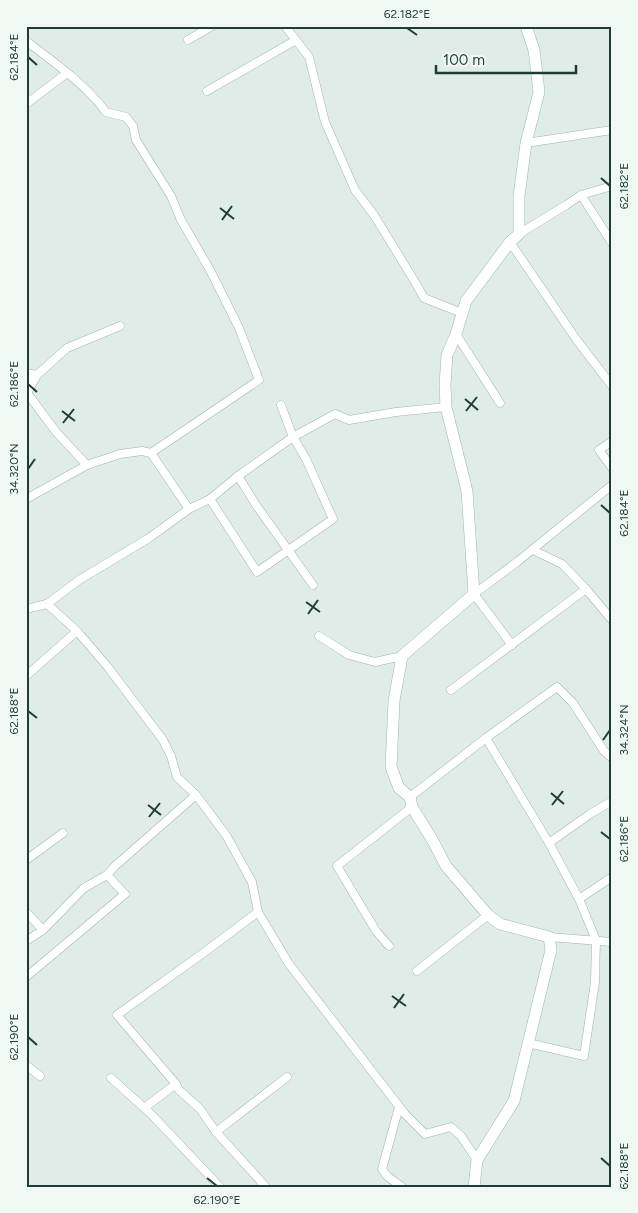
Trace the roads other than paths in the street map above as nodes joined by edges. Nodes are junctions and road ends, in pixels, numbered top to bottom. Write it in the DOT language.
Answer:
graph roads {
  1 [pos="212,26"];
  2 [pos="285,26"];
  3 [pos="526,26"];
  4 [pos="188,40"];
  5 [pos="296,40"];
  6 [pos="26,41"];
  7 [pos="67,73"];
  8 [pos="207,91"];
  9 [pos="26,104"];
  10 [pos="612,130"];
  11 [pos="526,143"];
  12 [pos="612,186"];
  13 [pos="581,195"];
  14 [pos="519,234"];
  15 [pos="510,242"];
  16 [pos="612,243"];
  17 [pos="462,313"];
  18 [pos="120,326"];
  19 [pos="456,334"];
  20 [pos="26,373"];
  21 [pos="37,375"];
  22 [pos="26,382"];
  23 [pos="612,386"];
  24 [pos="500,403"];
  25 [pos="281,406"];
  26 [pos="446,407"];
  27 [pos="293,437"];
  28 [pos="612,441"];
  29 [pos="150,453"];
  30 [pos="86,465"];
  31 [pos="612,468"];
  32 [pos="238,476"];
  33 [pos="612,485"];
  34 [pos="26,499"];
  35 [pos="210,499"];
  36 [pos="189,510"];
  37 [pos="533,550"];
  38 [pos="288,551"];
  39 [pos="313,586"];
  40 [pos="586,589"];
  41 [pos="474,594"];
  42 [pos="47,604"];
  43 [pos="26,609"];
  44 [pos="612,620"];
  45 [pos="77,632"];
  46 [pos="319,636"];
  47 [pos="512,645"];
  48 [pos="402,656"];
  49 [pos="26,676"];
  50 [pos="451,690"];
  51 [pos="486,738"];
  52 [pos="612,758"];
  53 [pos="196,795"];
  54 [pos="612,801"];
  55 [pos="411,802"];
  56 [pos="63,833"];
  57 [pos="550,844"];
  58 [pos="26,860"];
  59 [pos="107,875"];
  60 [pos="612,877"];
  61 [pos="579,899"];
  62 [pos="26,912"];
  63 [pos="258,912"];
  64 [pos="488,915"];
  65 [pos="43,930"];
  66 [pos="549,937"];
  67 [pos="596,940"];
  68 [pos="26,942"];
  69 [pos="612,942"];
  70 [pos="388,946"];
  71 [pos="417,971"];
  72 [pos="26,977"];
  73 [pos="528,1043"];
  74 [pos="26,1065"];
  75 [pos="40,1076"];
  76 [pos="288,1076"];
  77 [pos="111,1078"];
  78 [pos="176,1084"];
  79 [pos="400,1107"];
  80 [pos="144,1108"];
  81 [pos="216,1132"];
  82 [pos="477,1160"];
  83 [pos="220,1187"];
  84 [pos="266,1187"];
  85 [pos="402,1187"];
  86 [pos="474,1187"];
  1 -- 4 [label="street"];
  2 -- 5 [label="street"];
  3 -- 11 [label="street"];
  5 -- 8 [label="street"];
  5 -- 17 [label="street"];
  6 -- 7 [label="street"];
  7 -- 9 [label="street"];
  7 -- 29 [label="street"];
  10 -- 11 [label="street"];
  11 -- 14 [label="street"];
  12 -- 13 [label="street"];
  13 -- 14 [label="street"];
  13 -- 16 [label="street"];
  14 -- 15 [label="street"];
  15 -- 17 [label="street"];
  15 -- 23 [label="street"];
  17 -- 19 [label="street"];
  18 -- 21 [label="street"];
  19 -- 24 [label="street"];
  19 -- 26 [label="street"];
  20 -- 21 [label="street"];
  21 -- 22 [label="street"];
  21 -- 30 [label="street"];
  25 -- 27 [label="street"];
  26 -- 27 [label="street"];
  26 -- 41 [label="street"];
  27 -- 32 [label="street"];
  27 -- 38 [label="street"];
  28 -- 31 [label="street"];
  29 -- 30 [label="street"];
  29 -- 36 [label="street"];
  30 -- 34 [label="street"];
  32 -- 35 [label="street"];
  32 -- 38 [label="street"];
  33 -- 37 [label="street"];
  35 -- 36 [label="street"];
  35 -- 38 [label="street"];
  36 -- 42 [label="street"];
  37 -- 40 [label="street"];
  37 -- 41 [label="street"];
  38 -- 39 [label="street"];
  40 -- 44 [label="street"];
  40 -- 47 [label="street"];
  41 -- 47 [label="street"];
  41 -- 48 [label="street"];
  42 -- 43 [label="street"];
  42 -- 45 [label="street"];
  45 -- 49 [label="street"];
  45 -- 53 [label="street"];
  46 -- 48 [label="street"];
  47 -- 50 [label="street"];
  48 -- 55 [label="street"];
  51 -- 52 [label="street"];
  51 -- 55 [label="street"];
  51 -- 57 [label="street"];
  53 -- 59 [label="street"];
  53 -- 63 [label="street"];
  54 -- 57 [label="street"];
  55 -- 64 [label="street"];
  55 -- 70 [label="street"];
  56 -- 58 [label="street"];
  57 -- 61 [label="street"];
  59 -- 65 [label="street"];
  59 -- 72 [label="street"];
  60 -- 61 [label="street"];
  61 -- 67 [label="street"];
  62 -- 65 [label="street"];
  63 -- 78 [label="street"];
  63 -- 79 [label="street"];
  64 -- 66 [label="street"];
  64 -- 71 [label="street"];
  65 -- 68 [label="street"];
  66 -- 67 [label="street"];
  66 -- 73 [label="street"];
  67 -- 69 [label="street"];
  67 -- 73 [label="street"];
  73 -- 82 [label="street"];
  74 -- 75 [label="street"];
  76 -- 81 [label="street"];
  77 -- 80 [label="street"];
  78 -- 80 [label="street"];
  78 -- 81 [label="street"];
  79 -- 82 [label="street"];
  79 -- 85 [label="street"];
  80 -- 83 [label="street"];
  81 -- 84 [label="street"];
  82 -- 86 [label="street"];
}
